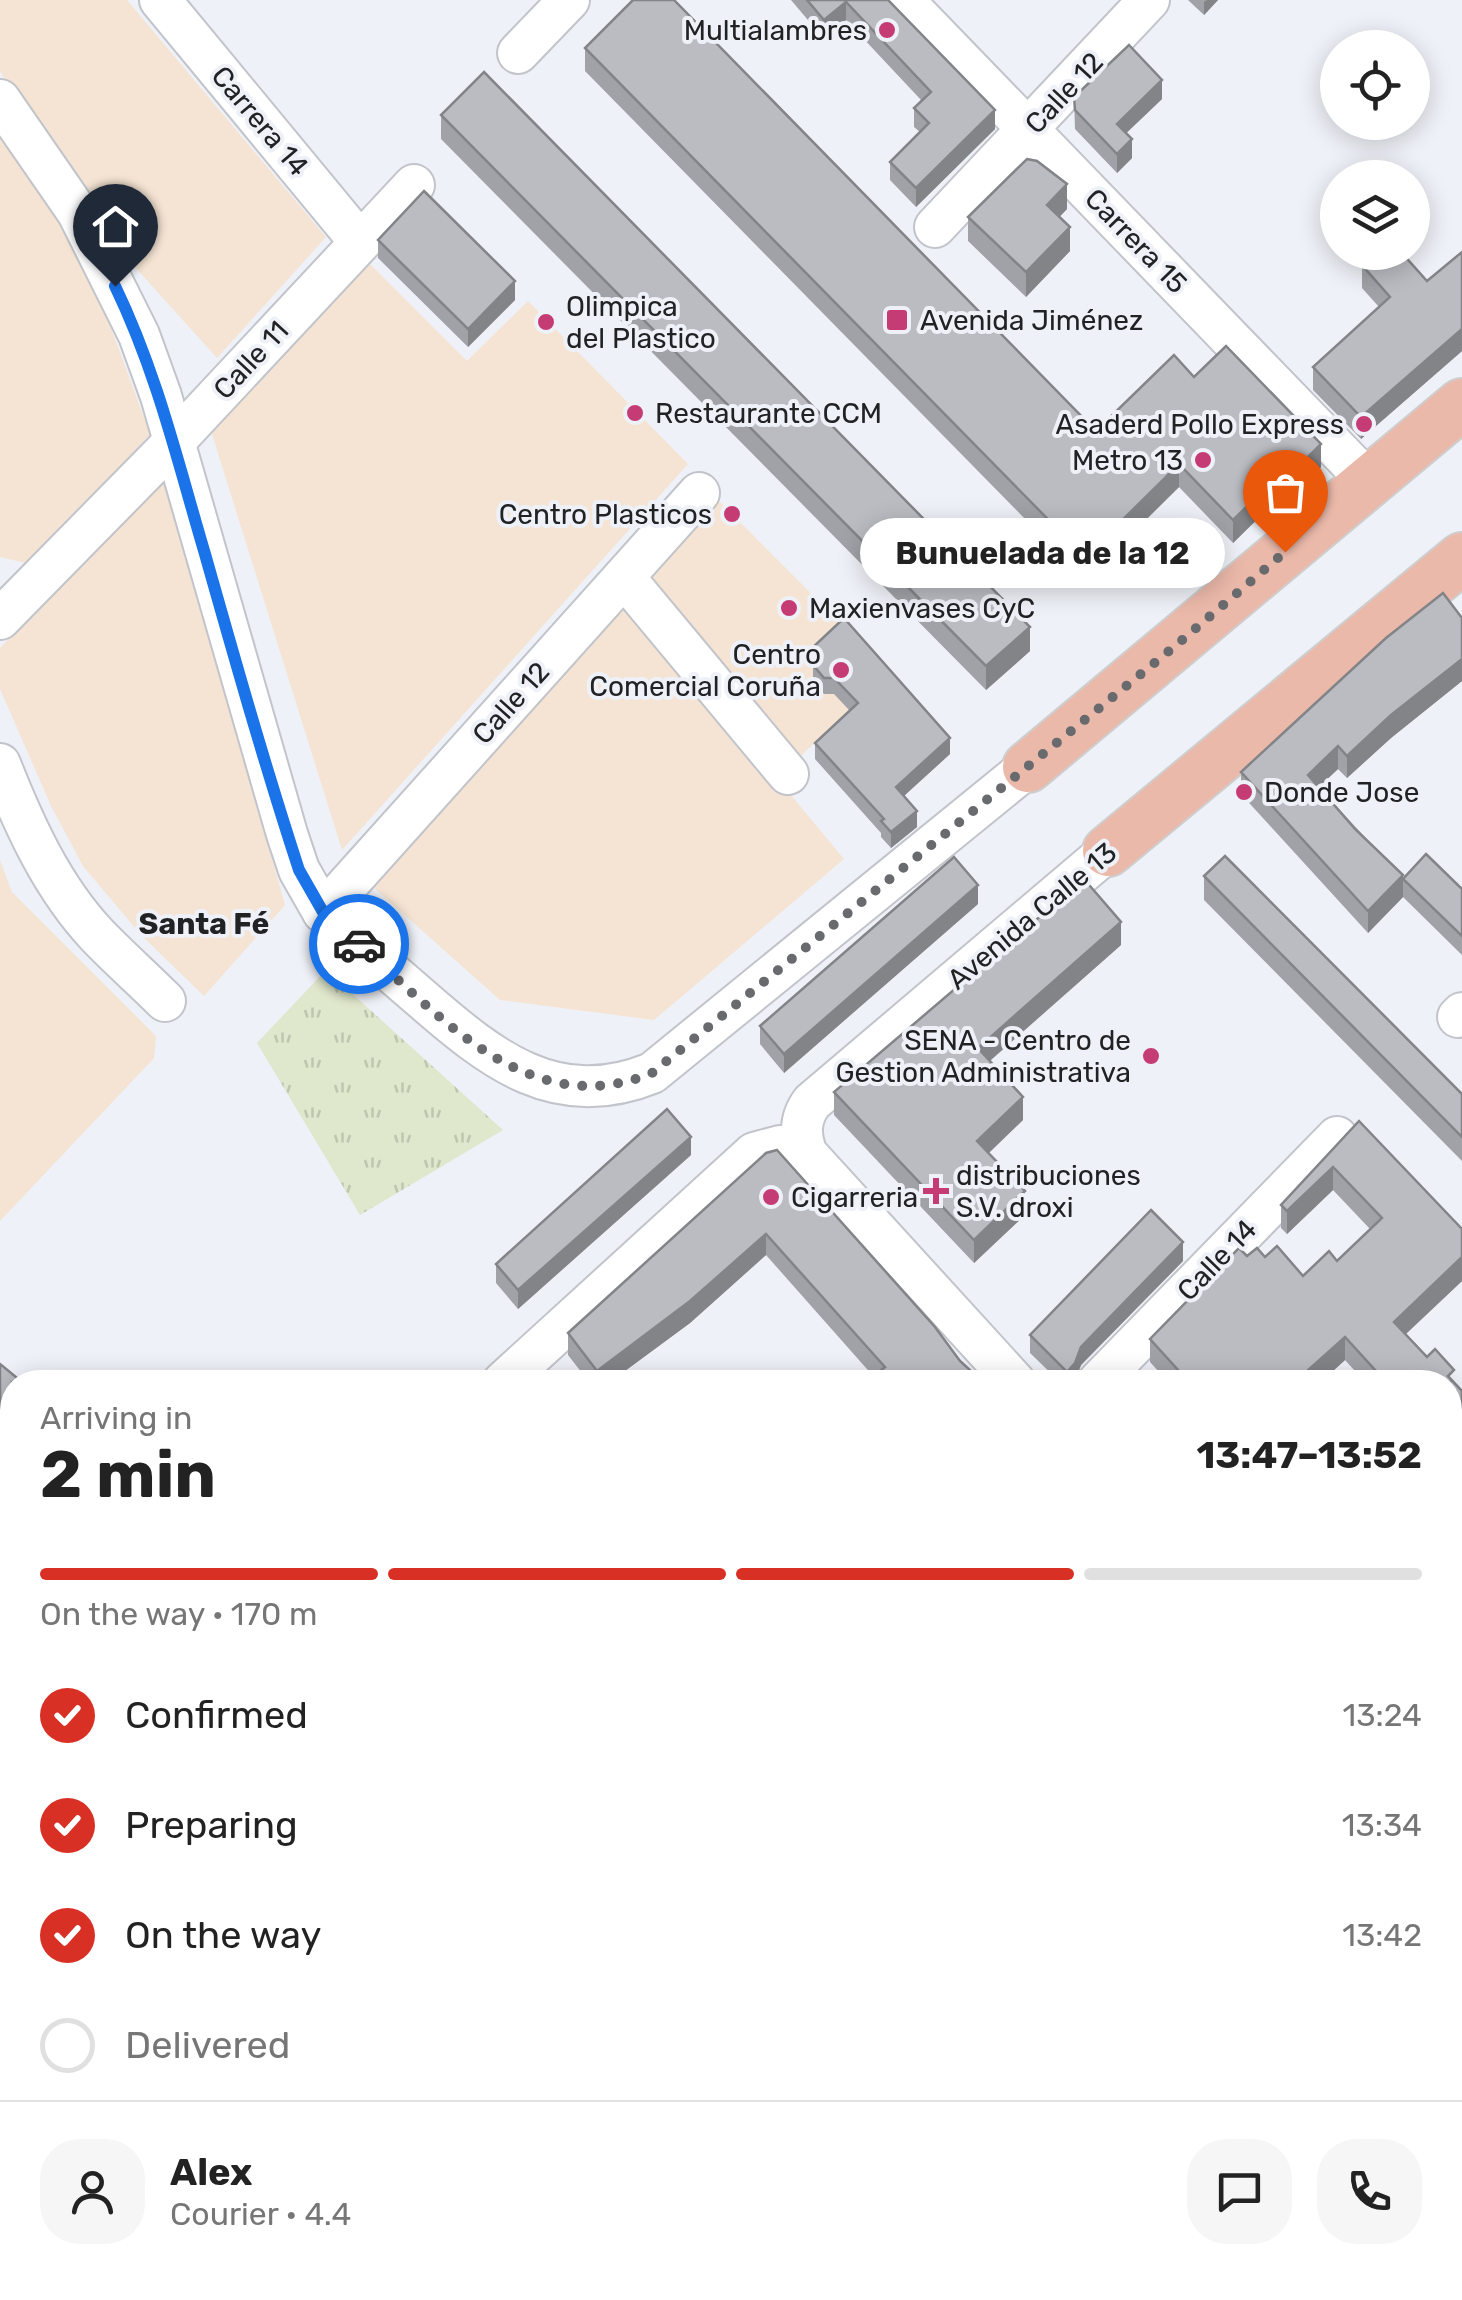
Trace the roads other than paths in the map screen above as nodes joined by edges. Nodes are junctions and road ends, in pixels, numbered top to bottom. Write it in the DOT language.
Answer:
graph roads {
  1 [pos="160,0"];
  2 [pos="569,0"];
  3 [pos="903,0"];
  4 [pos="1149,0"];
  5 [pos="518,53"];
  6 [pos="0,100"];
  7 [pos="1029,130"];
  8 [pos="414,184"];
  9 [pos="935,227"];
  10 [pos="360,242"];
  11 [pos="1462,404"];
  12 [pos="174,443"];
  13 [pos="1368,482"];
  14 [pos="699,493"];
  15 [pos="1456,572"];
  16 [pos="624,577"];
  17 [pos="0,619"];
  18 [pos="0,764"];
  19 [pos="1028,767"];
  20 [pos="788,774"];
  21 [pos="1108,851"];
  22 [pos="323,912"];
  23 [pos="166,1001"];
  24 [pos="1337,1137"];
  25 [pos="807,1154"];
  26 [pos="516,1370"];
  27 [pos="1004,1370"];
  28 [pos="1110,1370"];
  1 -- 10 [label="street, Carrera 14"];
  2 -- 5 [label="street"];
  3 -- 7 [label="street, Carrera 15"];
  4 -- 7 [label="street, Calle 12"];
  6 -- 12 [label="street"];
  7 -- 9 [label="street, Calle 12"];
  7 -- 13 [label="street, Carrera 15"];
  8 -- 10 [label="street, Calle 11"];
  10 -- 12 [label="street, Calle 11"];
  11 -- 13 [label="main road"];
  12 -- 17 [label="street, Calle 11"];
  12 -- 22 [label="street"];
  13 -- 19 [label="main road"];
  14 -- 16 [label="street, Calle 12"];
  15 -- 21 [label="main road, Avenida Calle 13"];
  16 -- 20 [label="street"];
  16 -- 22 [label="street, Calle 12"];
  18 -- 23 [label="street"];
  19 -- 22 [label="street"];
  21 -- 25 [label="street, Avenida Calle 13"];
  24 -- 28 [label="street, Calle 14"];
  25 -- 26 [label="street"];
  25 -- 27 [label="street"];
}
